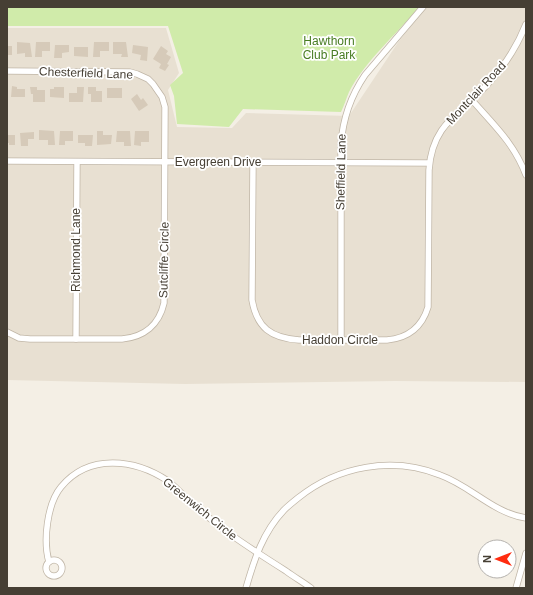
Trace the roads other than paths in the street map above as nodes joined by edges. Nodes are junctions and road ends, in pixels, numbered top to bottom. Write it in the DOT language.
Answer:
graph roads {
  1 [pos="423,7"];
  2 [pos="526,24"];
  3 [pos="7,72"];
  4 [pos="472,99"];
  5 [pos="7,160"];
  6 [pos="165,161"];
  7 [pos="77,162"];
  8 [pos="253,162"];
  9 [pos="341,162"];
  10 [pos="429,163"];
  11 [pos="526,174"];
  12 [pos="7,332"];
  13 [pos="76,339"];
  14 [pos="340,340"];
  15 [pos="526,518"];
  16 [pos="257,552"];
  17 [pos="526,553"];
  18 [pos="49,562"];
  19 [pos="246,588"];
  20 [pos="311,588"];
  21 [pos="516,588"];
  1 -- 9 [label="street, Sheffield Lane"];
  2 -- 4 [label="street, Montclair Road"];
  3 -- 6 [label="street, Chesterfield Lane"];
  4 -- 10 [label="street, Montclair Road"];
  4 -- 11 [label="street"];
  5 -- 7 [label="street, Evergreen Drive"];
  6 -- 7 [label="street, Evergreen Drive"];
  6 -- 8 [label="street, Evergreen Drive"];
  6 -- 13 [label="street, Sutcliffe Circle"];
  7 -- 13 [label="street, Richmond Lane"];
  8 -- 9 [label="street, Evergreen Drive"];
  8 -- 14 [label="street, Haddon Circle"];
  9 -- 10 [label="street, Evergreen Drive"];
  9 -- 14 [label="street, Sheffield Lane"];
  10 -- 14 [label="street, Haddon Circle"];
  12 -- 13 [label="street, Sutcliffe Circle"];
  15 -- 16 [label="street"];
  16 -- 18 [label="street, Greenwich Circle"];
  16 -- 19 [label="street"];
  16 -- 20 [label="street, Greenwich Circle"];
  17 -- 21 [label="street"];
}
